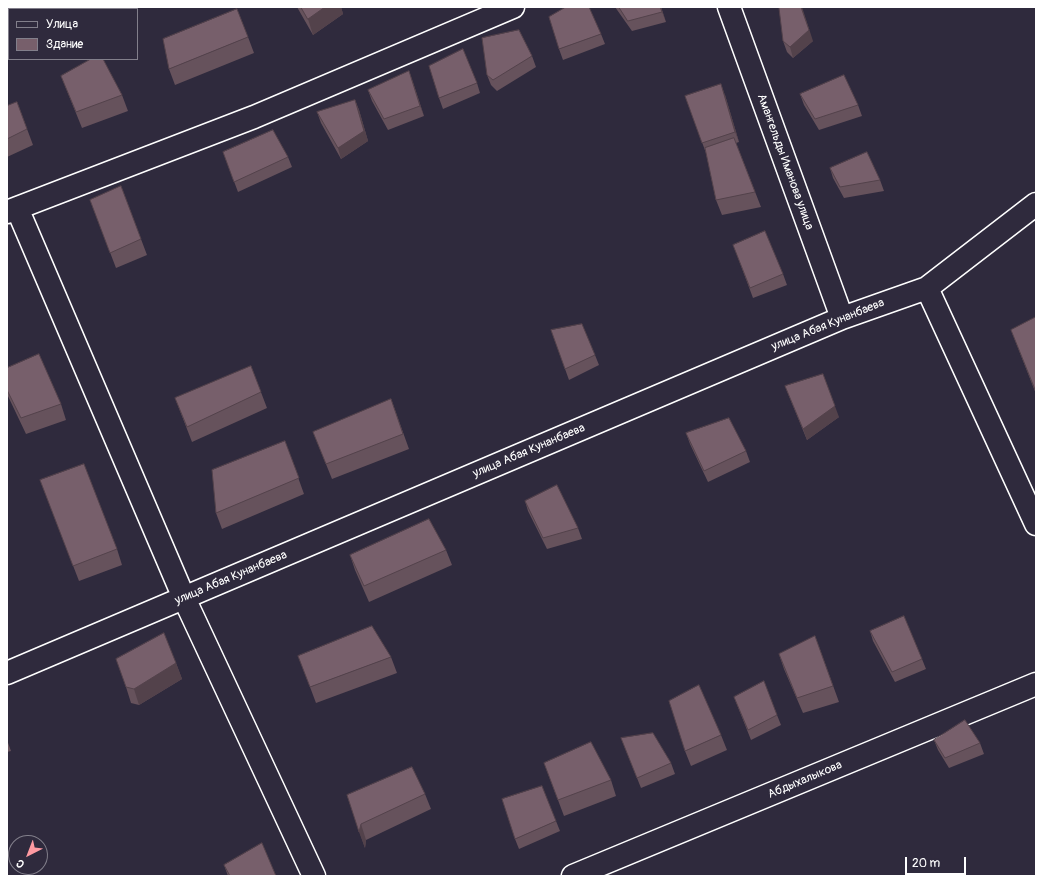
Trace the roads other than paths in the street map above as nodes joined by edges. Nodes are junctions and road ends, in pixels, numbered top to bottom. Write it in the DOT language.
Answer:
graph roads {
  1 [pos="513,7"];
  2 [pos="729,7"];
  3 [pos="1036,204"];
  4 [pos="12,210"];
  5 [pos="927,288"];
  6 [pos="842,318"];
  7 [pos="1036,524"];
  8 [pos="184,598"];
  9 [pos="7,673"];
  10 [pos="1036,684"];
  11 [pos="314,876"];
  12 [pos="574,876"];
  1 -- 4 [label="street"];
  2 -- 6 [label="street, Амангельды Иманова улица"];
  3 -- 5 [label="street, улица Абая Кунанбаева"];
  4 -- 8 [label="street"];
  5 -- 6 [label="street, улица Абая Кунанбаева"];
  5 -- 7 [label="street"];
  6 -- 8 [label="street, улица Абая Кунанбаева"];
  8 -- 9 [label="street, улица Абая Кунанбаева"];
  8 -- 11 [label="street"];
  10 -- 12 [label="street, Абдыхалыкова"];
}
